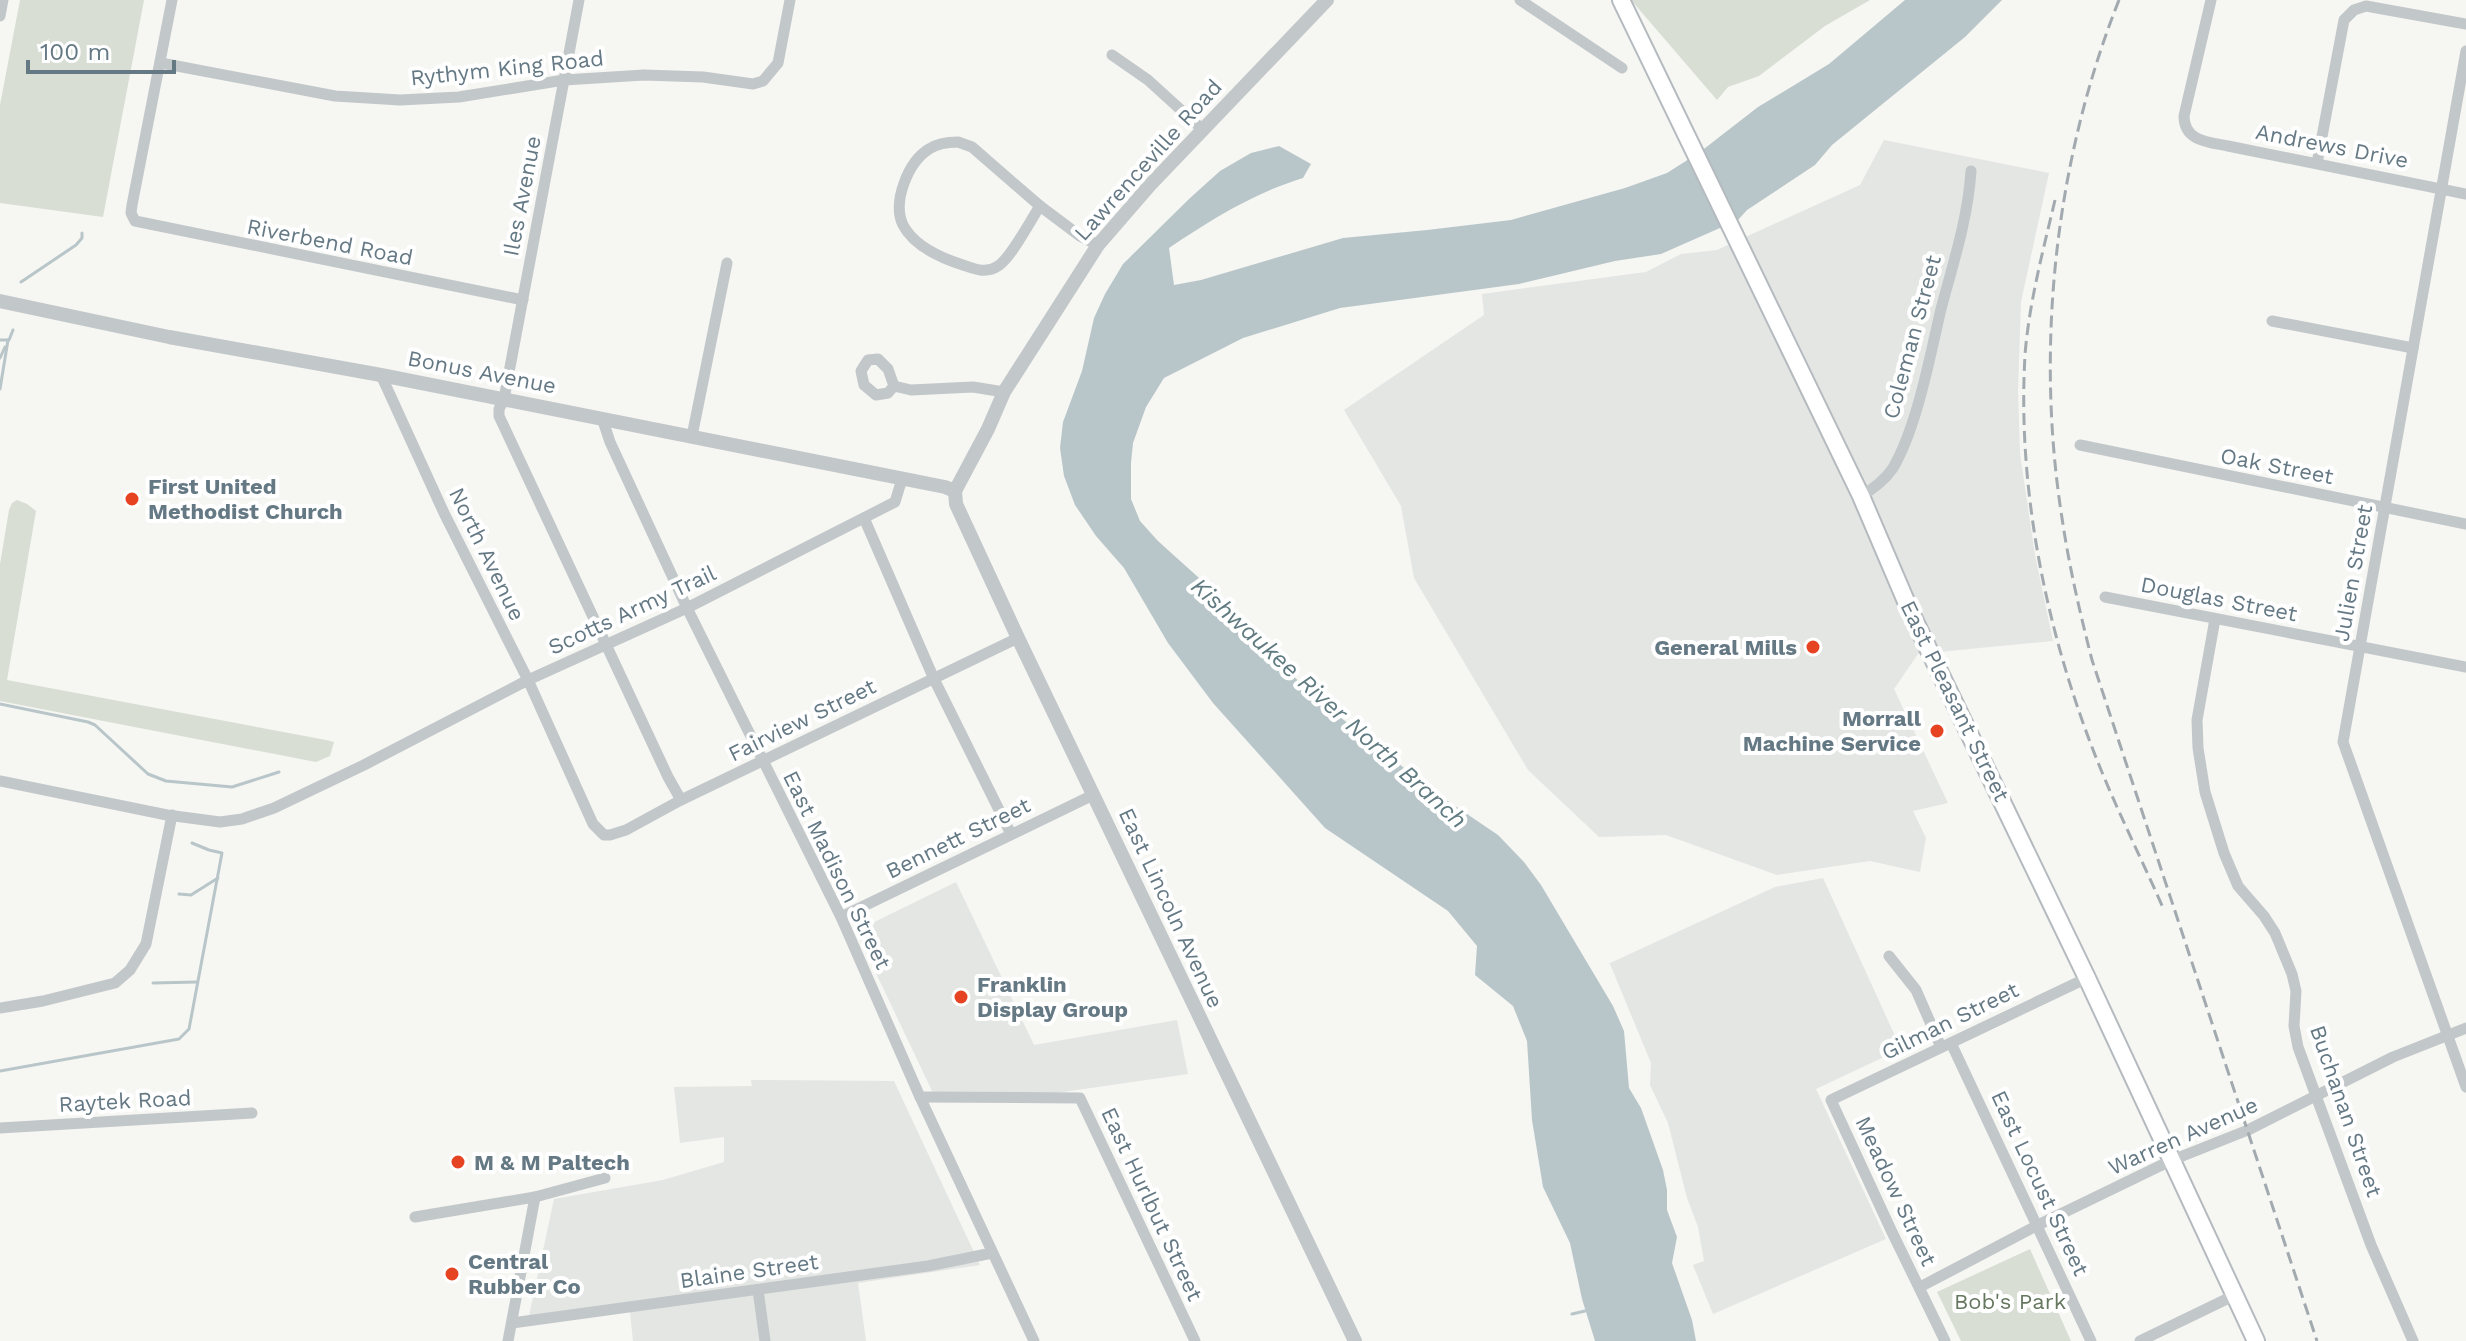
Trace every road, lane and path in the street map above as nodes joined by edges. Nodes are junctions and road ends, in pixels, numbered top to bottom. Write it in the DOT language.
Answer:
graph roads {
  1 [pos="3,0"];
  2 [pos="172,0"];
  3 [pos="579,0"];
  4 [pos="790,0"];
  5 [pos="1520,0"];
  6 [pos="1621,0"];
  7 [pos="2211,0"];
  8 [pos="1320,2"];
  9 [pos="0,16"];
  10 [pos="2466,24"];
  11 [pos="2466,51"];
  12 [pos="1112,55"];
  13 [pos="161,63"];
  14 [pos="1622,68"];
  15 [pos="564,80"];
  16 [pos="1203,130"];
  17 [pos="2317,163"];
  18 [pos="1971,171"];
  19 [pos="2441,188"];
  20 [pos="2466,194"];
  21 [pos="1040,206"];
  22 [pos="1098,245"];
  23 [pos="727,263"];
  24 [pos="523,300"];
  25 [pos="0,301"];
  26 [pos="2272,321"];
  27 [pos="2413,348"];
  28 [pos="381,375"];
  29 [pos="894,386"];
  30 [pos="1004,392"];
  31 [pos="504,399"];
  32 [pos="602,418"];
  33 [pos="692,436"];
  34 [pos="2080,445"];
  35 [pos="902,479"];
  36 [pos="955,491"];
  37 [pos="1861,496"];
  38 [pos="2385,508"];
  39 [pos="864,518"];
  40 [pos="2466,524"];
  41 [pos="2105,597"];
  42 [pos="687,608"];
  43 [pos="2215,619"];
  44 [pos="1018,638"];
  45 [pos="607,645"];
  46 [pos="2360,646"];
  47 [pos="2466,667"];
  48 [pos="934,679"];
  49 [pos="528,680"];
  50 [pos="762,761"];
  51 [pos="0,781"];
  52 [pos="1093,795"];
  53 [pos="681,800"];
  54 [pos="169,815"];
  55 [pos="1011,834"];
  56 [pos="604,835"];
  57 [pos="841,917"];
  58 [pos="1889,956"];
  59 [pos="2087,978"];
  60 [pos="0,1008"];
  61 [pos="2466,1028"];
  62 [pos="2448,1034"];
  63 [pos="1946,1045"];
  64 [pos="2466,1087"];
  65 [pos="920,1097"];
  66 [pos="2317,1097"];
  67 [pos="1831,1100"];
  68 [pos="252,1113"];
  69 [pos="0,1128"];
  70 [pos="2170,1161"];
  71 [pos="605,1178"];
  72 [pos="535,1197"];
  73 [pos="415,1217"];
  74 [pos="2038,1225"];
  75 [pos="992,1253"];
  76 [pos="1920,1287"];
  77 [pos="758,1290"];
  78 [pos="2235,1295"];
  79 [pos="512,1323"];
  80 [pos="508,1341"];
  81 [pos="765,1341"];
  82 [pos="1034,1341"];
  83 [pos="1195,1341"];
  84 [pos="1355,1341"];
  85 [pos="1945,1341"];
  86 [pos="2091,1341"];
  87 [pos="2140,1341"];
  88 [pos="2256,1341"];
  89 [pos="2413,1341"];
  1 -- 9 [label="street"];
  2 -- 13 [label="street"];
  3 -- 15 [label="street, Iles Avenue"];
  4 -- 15 [label="street, Rythym King Road"];
  5 -- 14 [label="street"];
  6 -- 37 [label="main road, East Pleasant Street"];
  7 -- 17 [label="street, Andrews Drive"];
  8 -- 16 [label="street, Lawrenceville Road"];
  10 -- 17 [label="street"];
  11 -- 19 [label="street, Julien Street"];
  12 -- 16 [label="street"];
  13 -- 15 [label="street, Rythym King Road"];
  13 -- 24 [label="street, Riverbend Road"];
  15 -- 24 [label="street, Iles Avenue"];
  16 -- 22 [label="street, Lawrenceville Road"];
  17 -- 19 [label="street, Andrews Drive"];
  18 -- 37 [label="street, Coleman Street"];
  19 -- 20 [label="street, Andrews Drive"];
  19 -- 27 [label="street, Julien Street"];
  21 -- 21 [label="street"];
  21 -- 22 [label="street"];
  22 -- 30 [label="street, Lawrenceville Road"];
  23 -- 33 [label="street"];
  24 -- 31 [label="street, Iles Avenue"];
  25 -- 28 [label="street, Bonus Avenue"];
  26 -- 27 [label="street"];
  27 -- 38 [label="street, Julien Street"];
  28 -- 31 [label="street, Bonus Avenue"];
  28 -- 49 [label="street, North Avenue"];
  29 -- 30 [label="street"];
  30 -- 36 [label="street, Lawrenceville Road"];
  31 -- 32 [label="street, Bonus Avenue"];
  31 -- 45 [label="street, Iles Avenue"];
  32 -- 33 [label="street, Bonus Avenue"];
  32 -- 42 [label="street, East Madison Street"];
  33 -- 35 [label="street, Bonus Avenue"];
  34 -- 38 [label="street, Oak Street"];
  35 -- 36 [label="street, Bonus Avenue"];
  35 -- 39 [label="street, Scotts Army Trail"];
  36 -- 44 [label="street, East Lincoln Avenue"];
  37 -- 59 [label="main road, East Pleasant Street"];
  38 -- 40 [label="street, Oak Street"];
  38 -- 46 [label="street, Julien Street"];
  39 -- 42 [label="street, Scotts Army Trail"];
  39 -- 48 [label="street"];
  41 -- 43 [label="street, Douglas Street"];
  42 -- 45 [label="street, Scotts Army Trail"];
  42 -- 50 [label="street, East Madison Street"];
  43 -- 46 [label="street, Douglas Street"];
  43 -- 66 [label="street, Buchanan Street"];
  44 -- 48 [label="street, Fairview Street"];
  44 -- 52 [label="street, East Lincoln Avenue"];
  45 -- 49 [label="street, Scotts Army Trail"];
  45 -- 53 [label="street, Iles Avenue"];
  46 -- 47 [label="street, Douglas Street"];
  46 -- 62 [label="street, Julien Street"];
  48 -- 50 [label="street, Fairview Street"];
  48 -- 55 [label="street"];
  49 -- 54 [label="street, Scotts Army Trail"];
  49 -- 56 [label="street, North Avenue"];
  50 -- 53 [label="street, Fairview Street"];
  50 -- 57 [label="street, East Madison Street"];
  51 -- 54 [label="street, Scotts Army Trail"];
  52 -- 55 [label="street, Bennett Street"];
  52 -- 84 [label="street, East Lincoln Avenue"];
  53 -- 56 [label="street, Fairview Street"];
  54 -- 60 [label="street"];
  55 -- 57 [label="street, Bennett Street"];
  57 -- 65 [label="street, East Madison Street"];
  58 -- 63 [label="street, East Locust Street"];
  59 -- 63 [label="street, Gilman Street"];
  59 -- 70 [label="main road, East Pleasant Street"];
  61 -- 62 [label="street, Warren Avenue"];
  62 -- 64 [label="street, Julien Street"];
  62 -- 66 [label="street, Warren Avenue"];
  63 -- 67 [label="street, Gilman Street"];
  63 -- 74 [label="street, East Locust Street"];
  65 -- 75 [label="street, East Madison Street"];
  65 -- 83 [label="street, East Hurlbut Street"];
  66 -- 70 [label="street, Warren Avenue"];
  66 -- 89 [label="street, Buchanan Street"];
  67 -- 76 [label="street, Meadow Street"];
  68 -- 69 [label="street, Raytek Road"];
  70 -- 74 [label="street, Warren Avenue"];
  70 -- 78 [label="main road, East Pleasant Street"];
  71 -- 72 [label="street"];
  72 -- 73 [label="street"];
  72 -- 79 [label="street"];
  74 -- 76 [label="street, Warren Avenue"];
  74 -- 86 [label="street, East Locust Street"];
  75 -- 77 [label="street, Blaine Street"];
  75 -- 82 [label="street, East Madison Street"];
  76 -- 85 [label="street, Meadow Street"];
  77 -- 79 [label="street, Blaine Street"];
  77 -- 81 [label="street"];
  78 -- 87 [label="street"];
  78 -- 88 [label="main road, East Pleasant Street"];
  79 -- 80 [label="street"];
}
